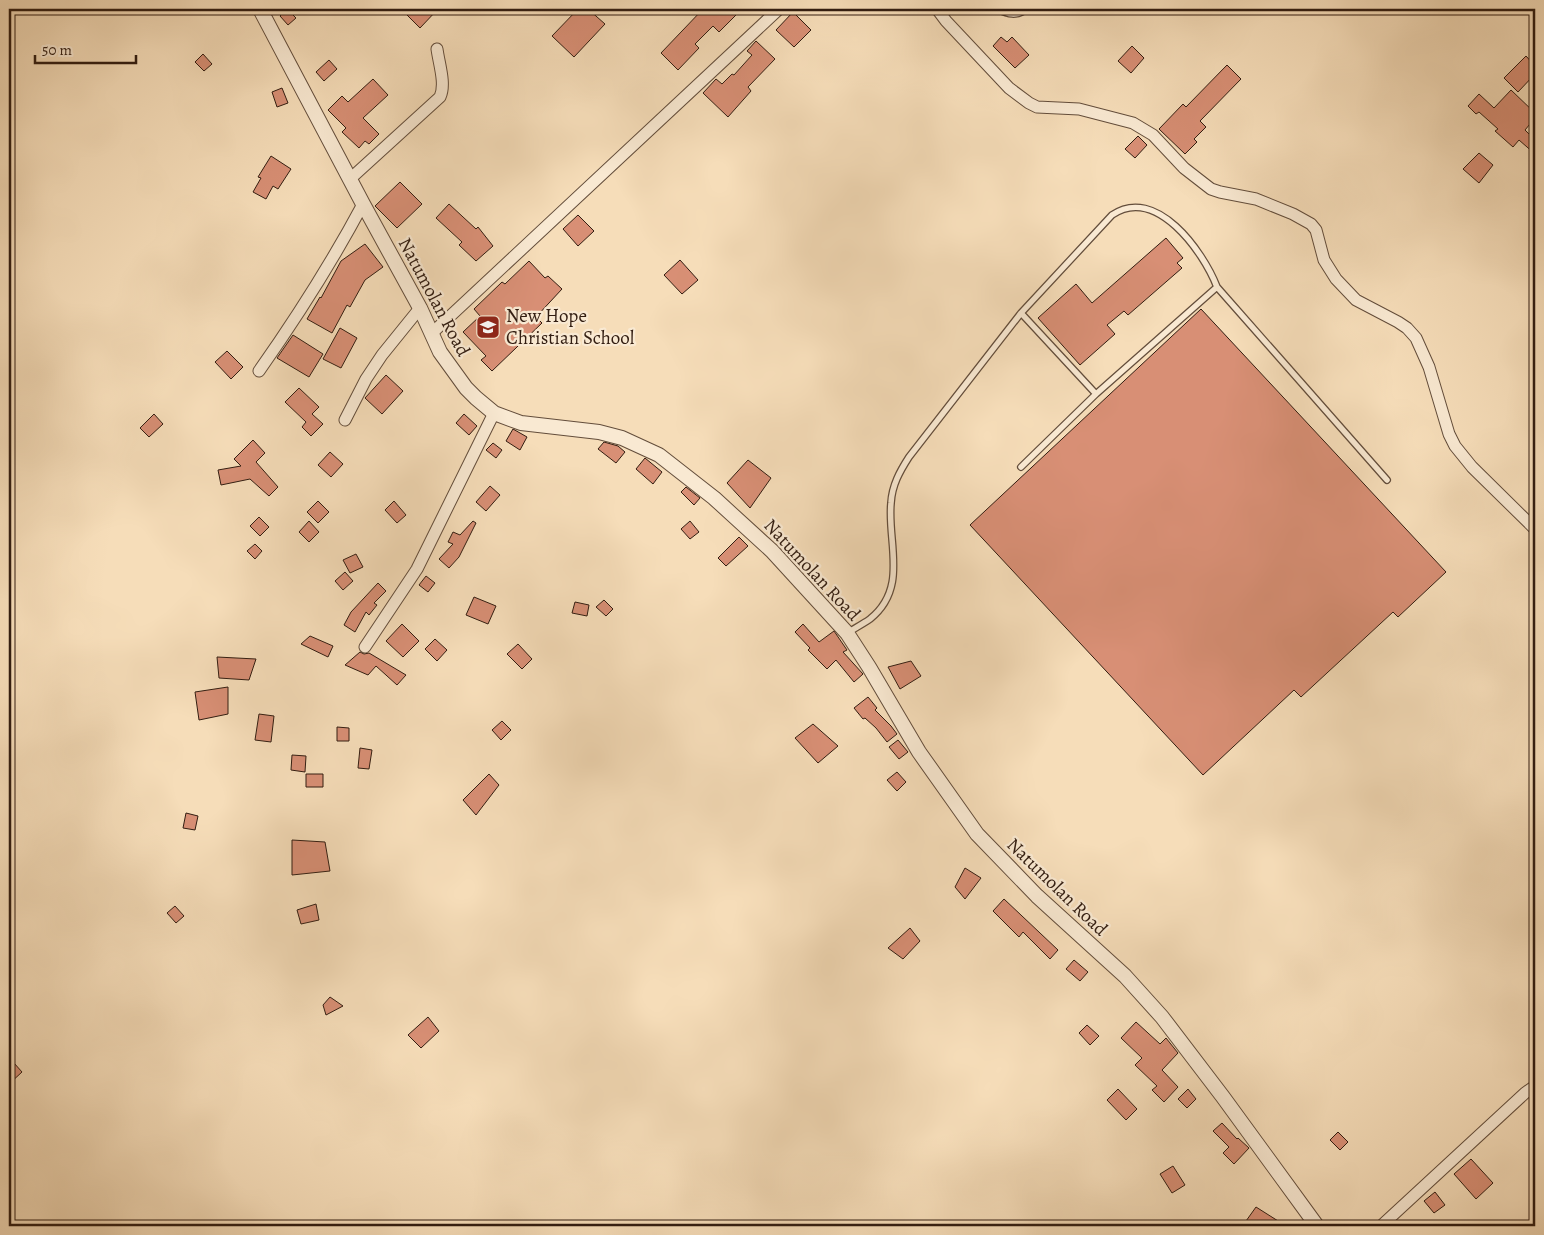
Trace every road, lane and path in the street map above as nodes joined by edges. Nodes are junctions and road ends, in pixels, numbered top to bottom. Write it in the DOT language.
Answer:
graph roads {
  1 [pos="260,9"];
  2 [pos="779,9"];
  3 [pos="937,9"];
  4 [pos="997,9"];
  5 [pos="1027,9"];
  6 [pos="437,50"];
  7 [pos="350,179"];
  8 [pos="363,204"];
  9 [pos="1217,287"];
  10 [pos="420,308"];
  11 [pos="1021,313"];
  12 [pos="431,334"];
  13 [pos="259,371"];
  14 [pos="1096,394"];
  15 [pos="494,413"];
  16 [pos="345,420"];
  17 [pos="1021,467"];
  18 [pos="1387,480"];
  19 [pos="1535,529"];
  20 [pos="847,633"];
  21 [pos="365,647"];
  22 [pos="1535,1086"];
  23 [pos="1317,1226"];
  24 [pos="1381,1226"];
  1 -- 7 [label="street, Natumolan Road"];
  2 -- 12 [label="street"];
  3 -- 19 [label="street"];
  4 -- 5 [label="lane"];
  6 -- 7 [label="street"];
  7 -- 8 [label="street, Natumolan Road"];
  8 -- 10 [label="street, Natumolan Road"];
  8 -- 13 [label="street"];
  9 -- 11 [label="lane"];
  9 -- 14 [label="lane"];
  9 -- 18 [label="lane"];
  10 -- 12 [label="street, Natumolan Road"];
  10 -- 16 [label="street"];
  11 -- 14 [label="lane"];
  11 -- 20 [label="lane"];
  12 -- 15 [label="street, Natumolan Road"];
  14 -- 17 [label="lane"];
  15 -- 20 [label="street, Natumolan Road"];
  15 -- 21 [label="street"];
  20 -- 23 [label="street, Natumolan Road"];
  22 -- 24 [label="street"];
}
